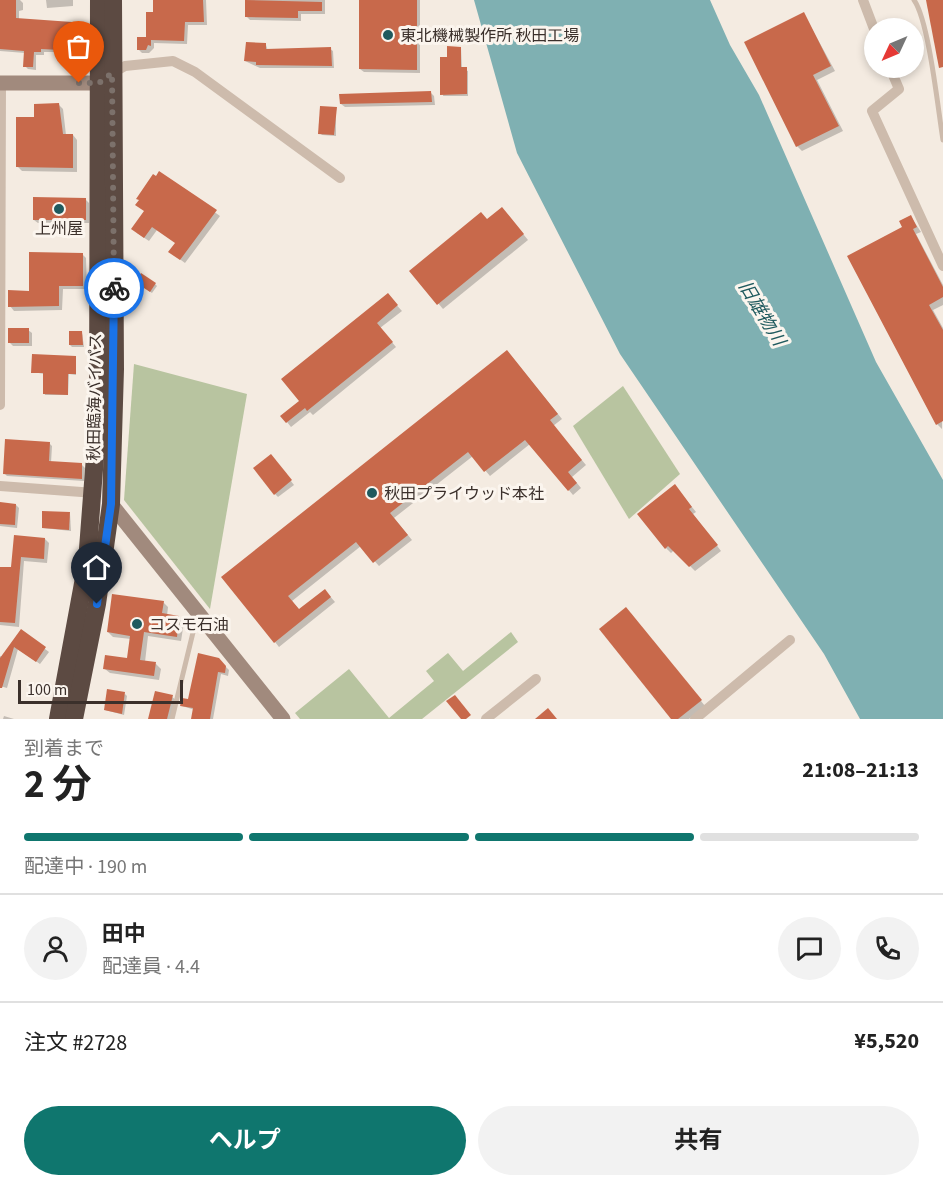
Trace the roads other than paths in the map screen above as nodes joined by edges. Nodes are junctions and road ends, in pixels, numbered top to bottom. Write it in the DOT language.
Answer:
graph roads {
  1 [pos="99,0"];
  2 [pos="113,0"];
  3 [pos="863,0"];
  4 [pos="914,0"];
  5 [pos="870,18"];
  6 [pos="106,78"];
  7 [pos="894,78"];
  8 [pos="0,83"];
  9 [pos="1,131"];
  10 [pos="943,140"];
  11 [pos="340,178"];
  12 [pos="943,266"];
  13 [pos="1,317"];
  14 [pos="0,405"];
  15 [pos="0,486"];
  16 [pos="94,492"];
  17 [pos="111,504"];
  18 [pos="197,614"];
  19 [pos="790,640"];
  20 [pos="536,679"];
  21 [pos="58,719"];
  22 [pos="74,719"];
  23 [pos="172,719"];
  24 [pos="283,719"];
  25 [pos="486,719"];
  26 [pos="695,719"];
  1 -- 6 [label="highway, 秋田臨海バイパス"];
  2 -- 6 [label="highway, 秋田臨海バイパス"];
  3 -- 5 [label="street"];
  4 -- 10 [label="lane"];
  6 -- 8 [label="street"];
  6 -- 11 [label="street"];
  6 -- 16 [label="highway, 秋田臨海バイパス"];
  6 -- 17 [label="highway, 秋田臨海バイパス"];
  7 -- 12 [label="street"];
  8 -- 9 [label="street"];
  9 -- 13 [label="street"];
  13 -- 14 [label="street"];
  15 -- 16 [label="street"];
  16 -- 17 [label="street"];
  16 -- 21 [label="highway, 秋田臨海バイパス"];
  17 -- 18 [label="street"];
  17 -- 22 [label="highway, 秋田臨海バイパス"];
  18 -- 23 [label="lane"];
  18 -- 24 [label="street"];
  19 -- 26 [label="street"];
  20 -- 25 [label="street"];
}
